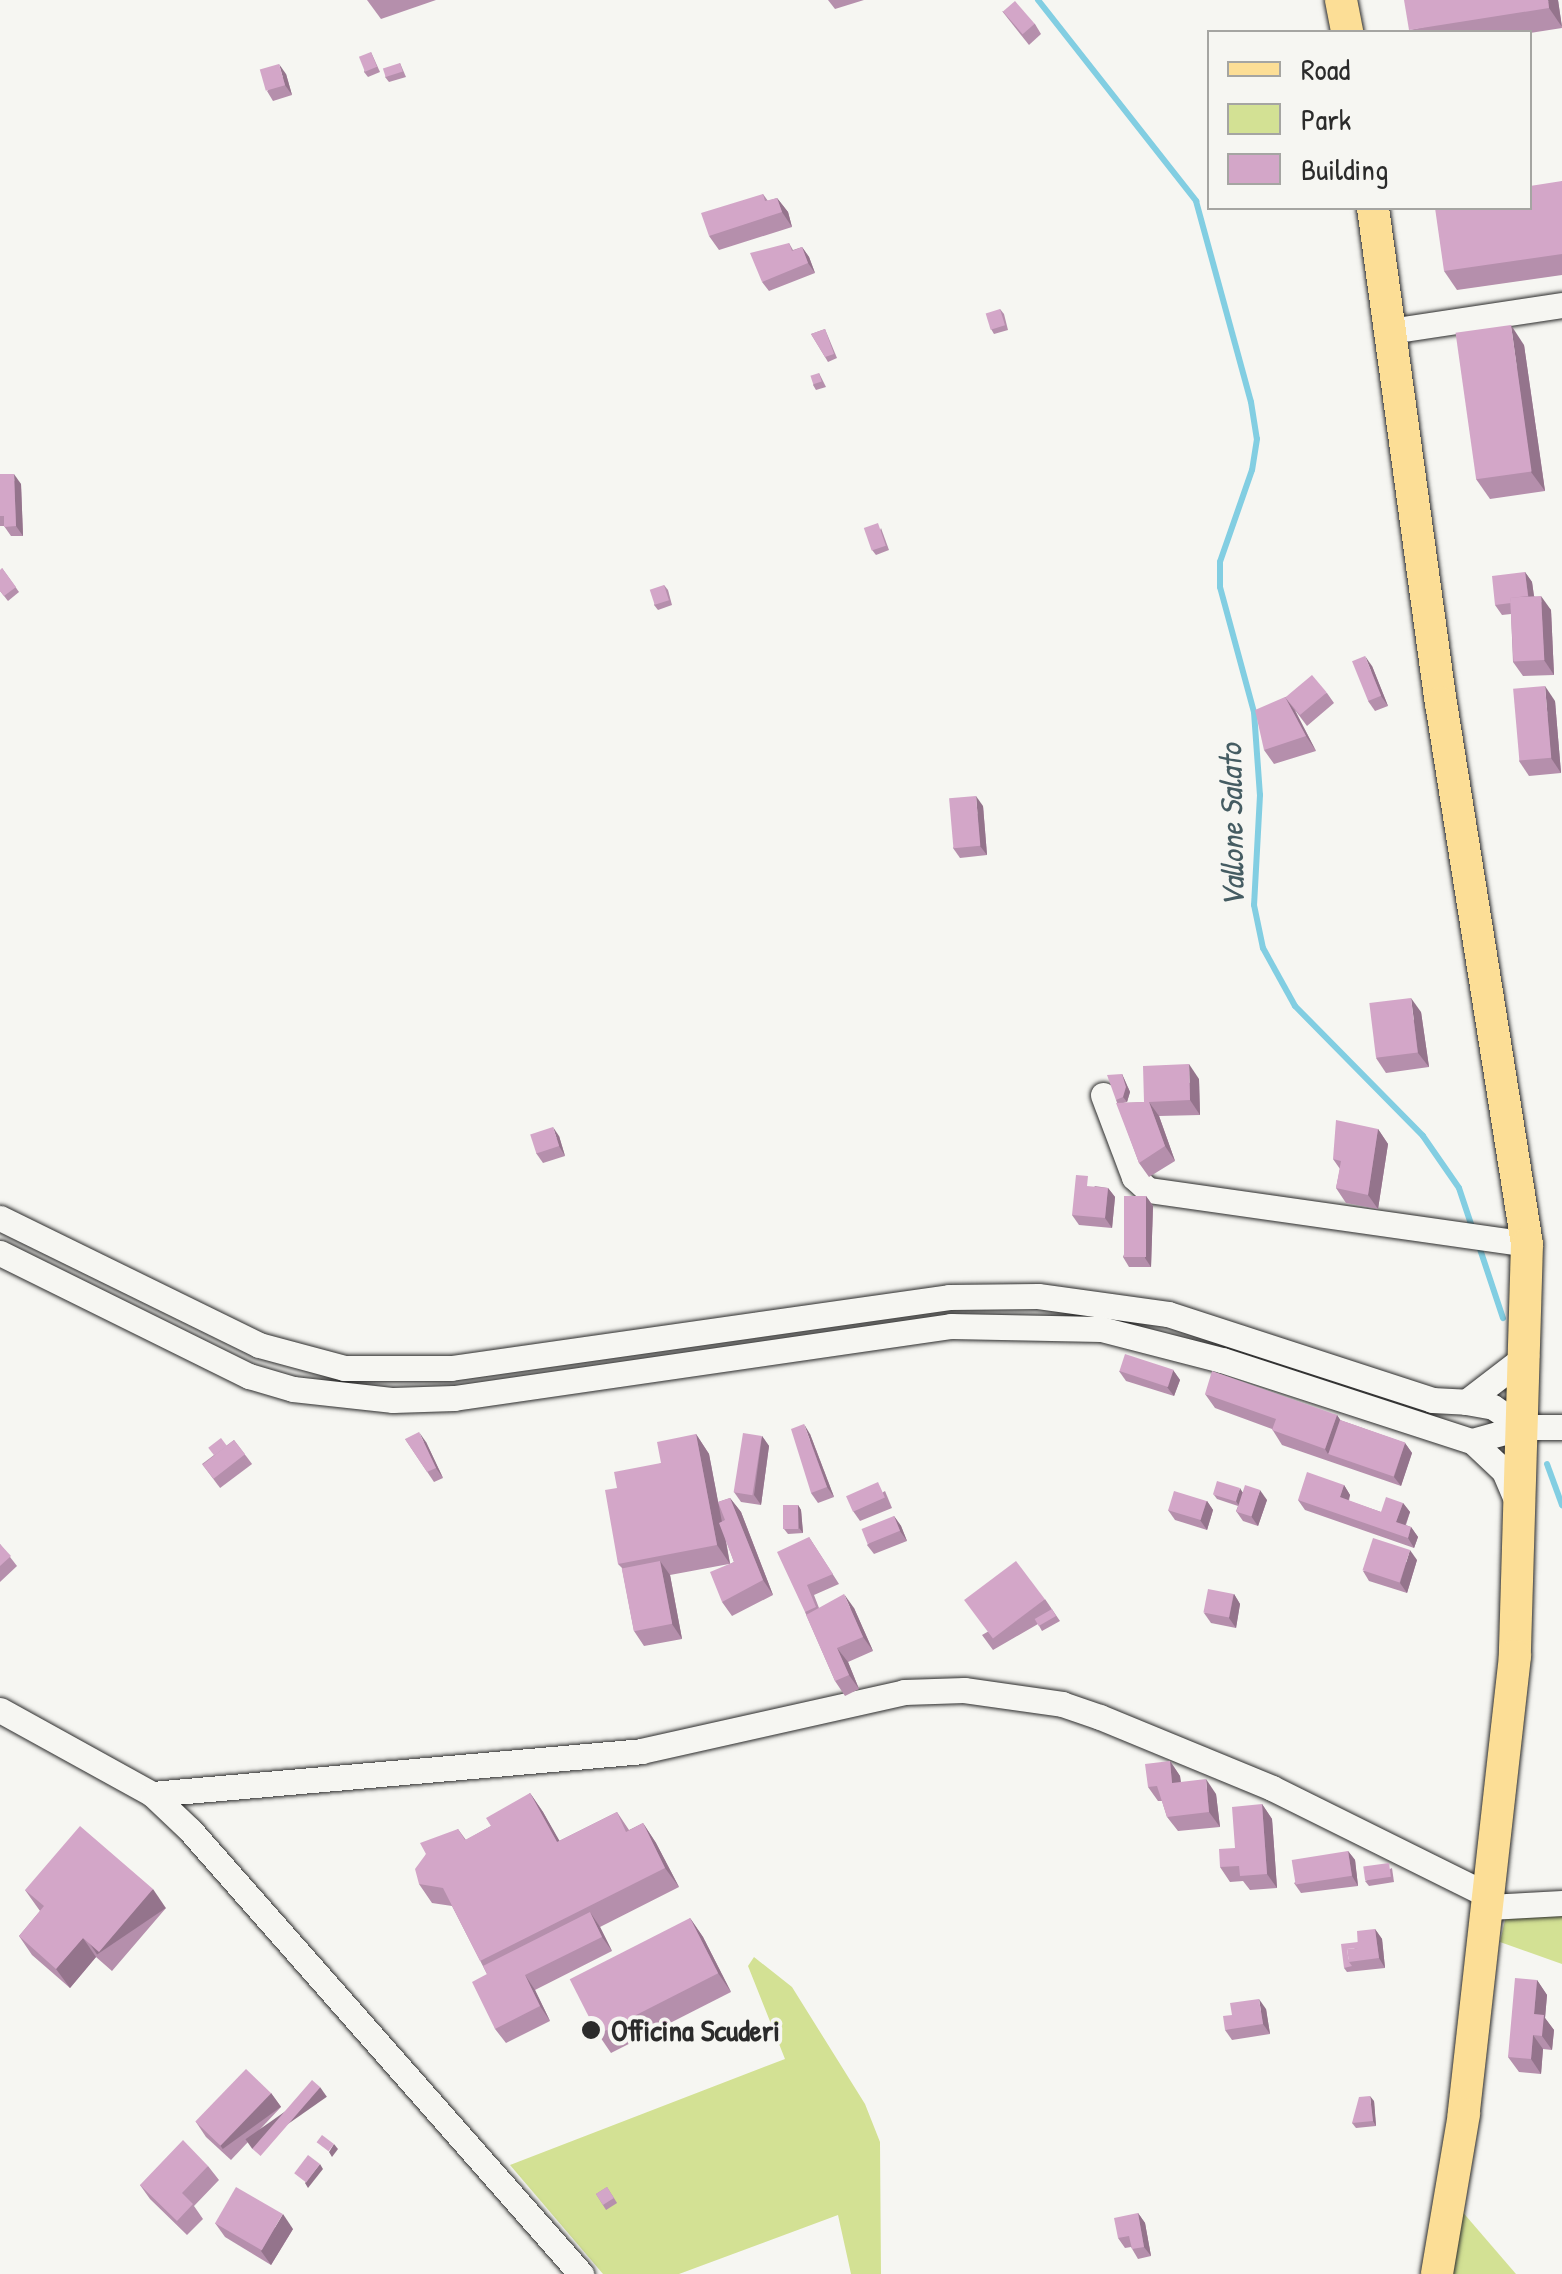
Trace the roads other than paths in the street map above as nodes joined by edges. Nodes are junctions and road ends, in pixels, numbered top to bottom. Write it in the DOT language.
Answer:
graph roads {
  1 [pos="1341,0"];
  2 [pos="1347,30"];
  3 [pos="1373,210"];
  4 [pos="1562,306"];
  5 [pos="1390,331"];
  6 [pos="1103,1095"];
  7 [pos="0,1218"];
  8 [pos="1526,1244"];
  9 [pos="0,1253"];
  10 [pos="1526,1356"];
  11 [pos="1466,1402"];
  12 [pos="1523,1427"];
  13 [pos="1562,1427"];
  14 [pos="1472,1442"];
  15 [pos="1522,1511"];
  16 [pos="0,1710"];
  17 [pos="152,1794"];
  18 [pos="1490,1901"];
  19 [pos="1562,1904"];
  20 [pos="581,2274"];
  21 [pos="1437,2274"];
  1 -- 2 [label="main road"];
  3 -- 5 [label="main road"];
  4 -- 5 [label="street"];
  5 -- 8 [label="main road"];
  6 -- 8 [label="street"];
  7 -- 11 [label="street"];
  8 -- 10 [label="main road"];
  9 -- 14 [label="street"];
  10 -- 11 [label="street"];
  10 -- 12 [label="main road"];
  11 -- 12 [label="street"];
  12 -- 13 [label="street"];
  12 -- 14 [label="street"];
  12 -- 15 [label="main road"];
  14 -- 15 [label="street"];
  15 -- 18 [label="main road"];
  16 -- 17 [label="street"];
  17 -- 18 [label="street"];
  17 -- 20 [label="street"];
  18 -- 19 [label="street"];
  18 -- 21 [label="main road"];
}
